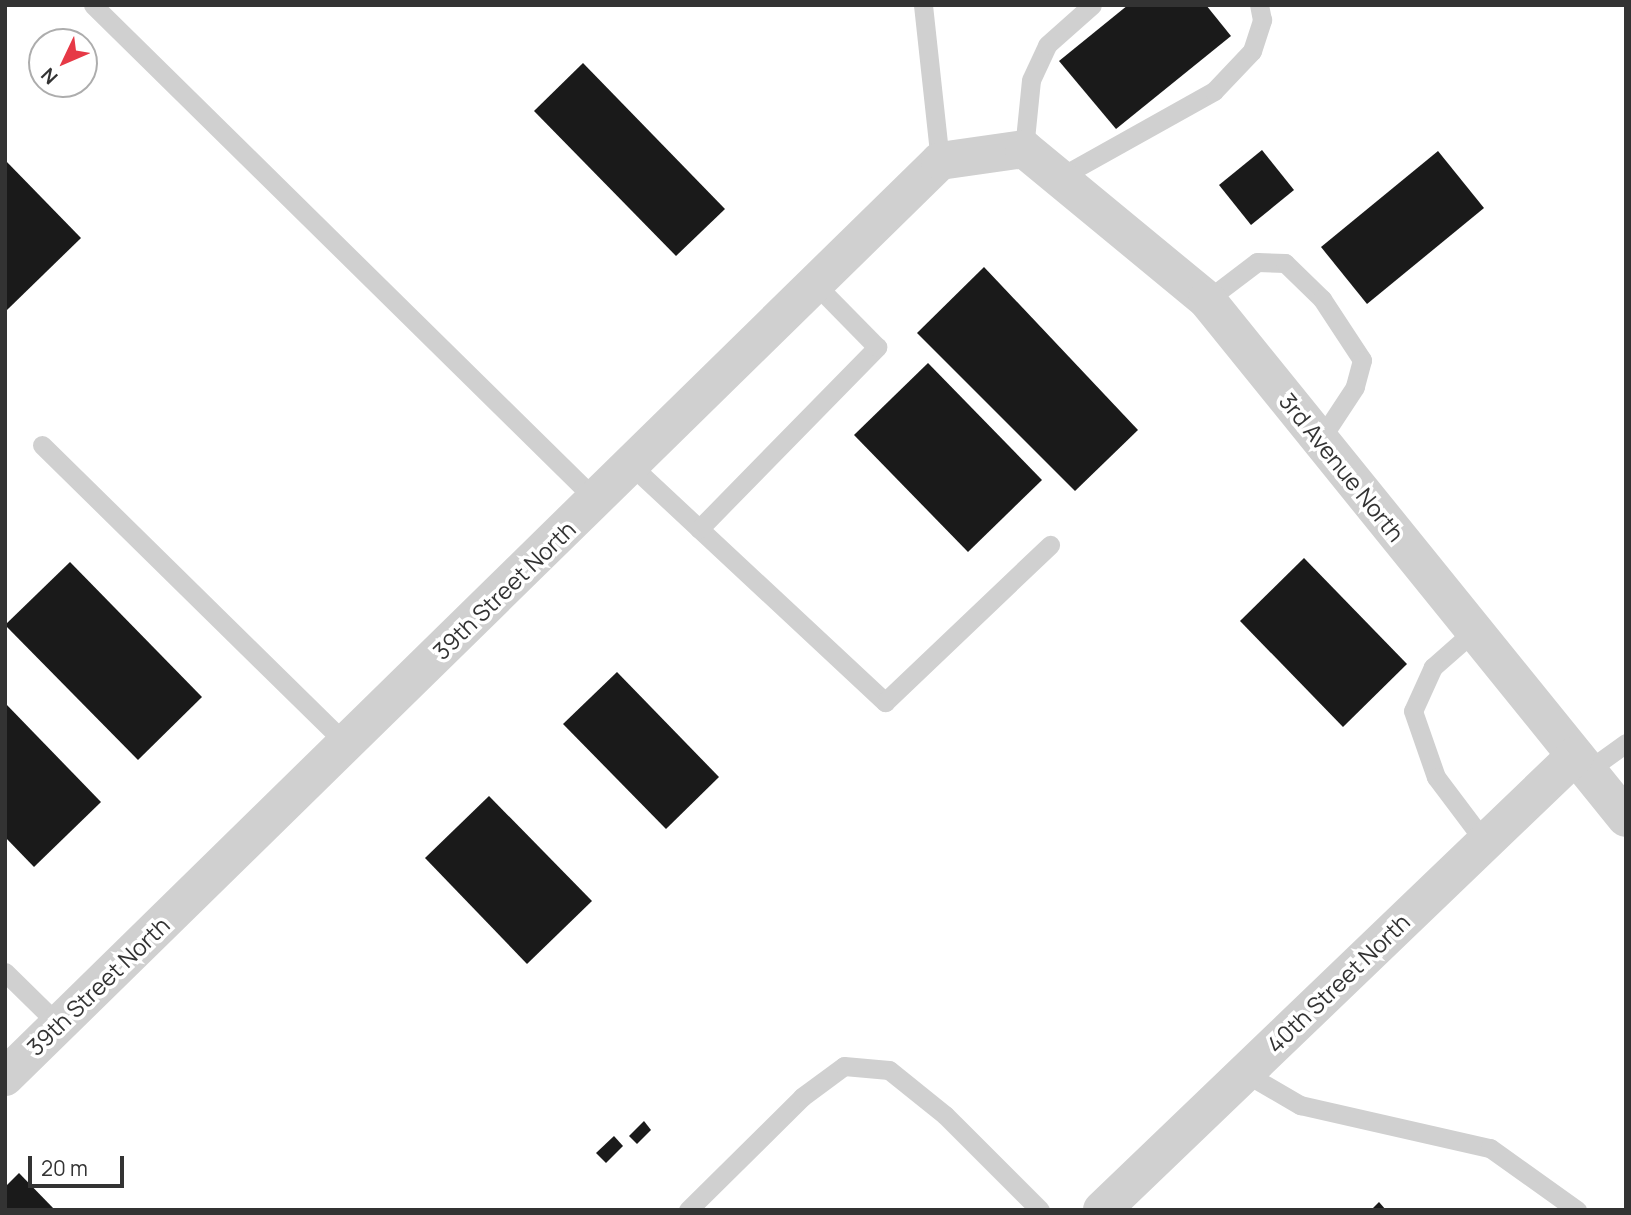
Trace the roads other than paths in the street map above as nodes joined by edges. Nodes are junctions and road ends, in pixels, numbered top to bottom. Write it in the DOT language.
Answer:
graph roads {
  1 [pos="93,5"];
  2 [pos="923,5"];
  3 [pos="1092,5"];
  4 [pos="1259,5"];
  5 [pos="1024,149"];
  6 [pos="940,162"];
  7 [pos="1062,176"];
  8 [pos="817,286"];
  9 [pos="1207,300"];
  10 [pos="1320,440"];
  11 [pos="42,444"];
  12 [pos="633,467"];
  13 [pos="597,501"];
  14 [pos="699,529"];
  15 [pos="1050,545"];
  16 [pos="1474,631"];
  17 [pos="1626,743"];
  18 [pos="346,744"];
  19 [pos="1581,764"];
  20 [pos="1626,818"];
  21 [pos="1485,842"];
  22 [pos="5,972"];
  23 [pos="58,1025"];
  24 [pos="1245,1073"];
  25 [pos="5,1077"];
  26 [pos="688,1210"];
  27 [pos="1040,1210"];
  28 [pos="1102,1210"];
  29 [pos="1577,1210"];
  1 -- 13 [label="lane"];
  2 -- 6 [label="lane"];
  3 -- 5 [label="lane"];
  4 -- 7 [label="lane"];
  5 -- 6 [label="street"];
  5 -- 7 [label="street, 3rd Avenue North"];
  6 -- 8 [label="street, 39th Street North"];
  7 -- 9 [label="street, 3rd Avenue North"];
  8 -- 12 [label="street, 39th Street North"];
  8 -- 14 [label="lane"];
  9 -- 10 [label="street, 3rd Avenue North"];
  9 -- 10 [label="lane"];
  10 -- 16 [label="street, 3rd Avenue North"];
  11 -- 18 [label="lane"];
  12 -- 13 [label="street, 39th Street North"];
  12 -- 14 [label="lane"];
  13 -- 18 [label="street, 39th Street North"];
  14 -- 15 [label="lane"];
  16 -- 19 [label="street, 3rd Avenue North"];
  16 -- 21 [label="lane"];
  17 -- 19 [label="lane"];
  18 -- 23 [label="street, 39th Street North"];
  19 -- 20 [label="street, 3rd Avenue North"];
  19 -- 21 [label="street, 40th Street North"];
  21 -- 24 [label="street, 40th Street North"];
  22 -- 23 [label="lane"];
  23 -- 25 [label="street, 39th Street North"];
  24 -- 28 [label="street, 40th Street North"];
  24 -- 29 [label="lane"];
  26 -- 27 [label="lane"];
}
